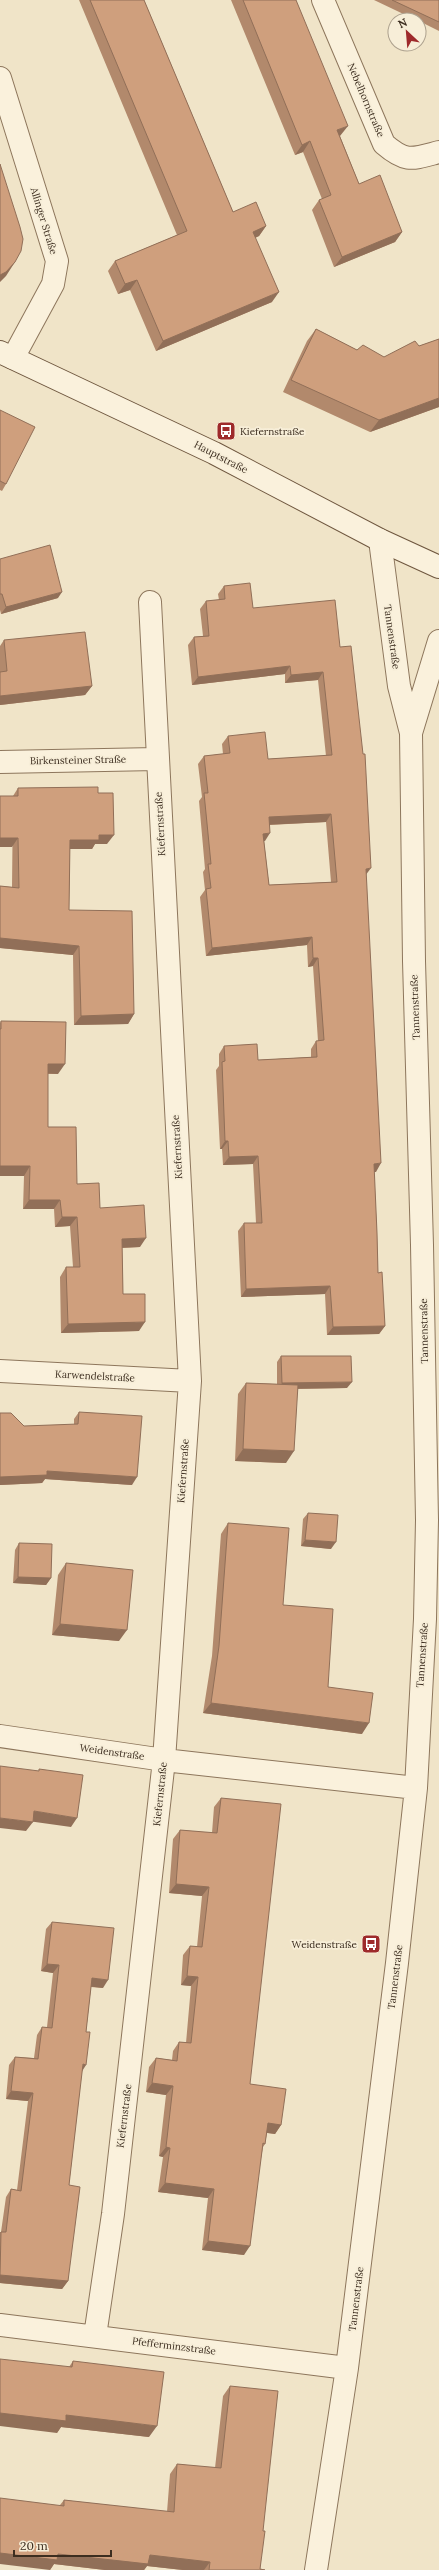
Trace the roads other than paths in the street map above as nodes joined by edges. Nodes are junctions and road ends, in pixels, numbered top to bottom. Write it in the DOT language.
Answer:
graph roads {
  1 [pos="323,0"];
  2 [pos="0,78"];
  3 [pos="439,152"];
  4 [pos="6,355"];
  5 [pos="380,540"];
  6 [pos="439,567"];
  7 [pos="150,602"];
  8 [pos="439,641"];
  9 [pos="411,733"];
  10 [pos="156,759"];
  11 [pos="0,762"];
  12 [pos="0,1371"];
  13 [pos="190,1381"];
  14 [pos="0,1736"];
  15 [pos="164,1760"];
  16 [pos="416,1788"];
  17 [pos="0,2325"];
  18 [pos="95,2336"];
  19 [pos="347,2368"];
  20 [pos="316,2570"];
  1 -- 3 [label="street, Nebelhornstraße"];
  2 -- 4 [label="street, Allinger Straße"];
  4 -- 5 [label="street, Hauptstraße"];
  5 -- 6 [label="street, Hauptstraße"];
  5 -- 9 [label="street, Tannenstraße"];
  7 -- 10 [label="street, Kiefernstraße"];
  8 -- 9 [label="street, Tannenstraße"];
  9 -- 16 [label="street, Tannenstraße"];
  10 -- 11 [label="street, Birkensteiner Straße"];
  10 -- 13 [label="street, Kiefernstraße"];
  12 -- 13 [label="street, Karwendelstraße"];
  13 -- 15 [label="street, Kiefernstraße"];
  14 -- 15 [label="street, Weidenstraße"];
  15 -- 16 [label="street, Weidenstraße"];
  15 -- 18 [label="street, Kiefernstraße"];
  16 -- 19 [label="street, Tannenstraße"];
  17 -- 18 [label="street, Pfefferminzstraße"];
  18 -- 19 [label="street, Pfefferminzstraße"];
  19 -- 20 [label="street, Tannenstraße"];
}
